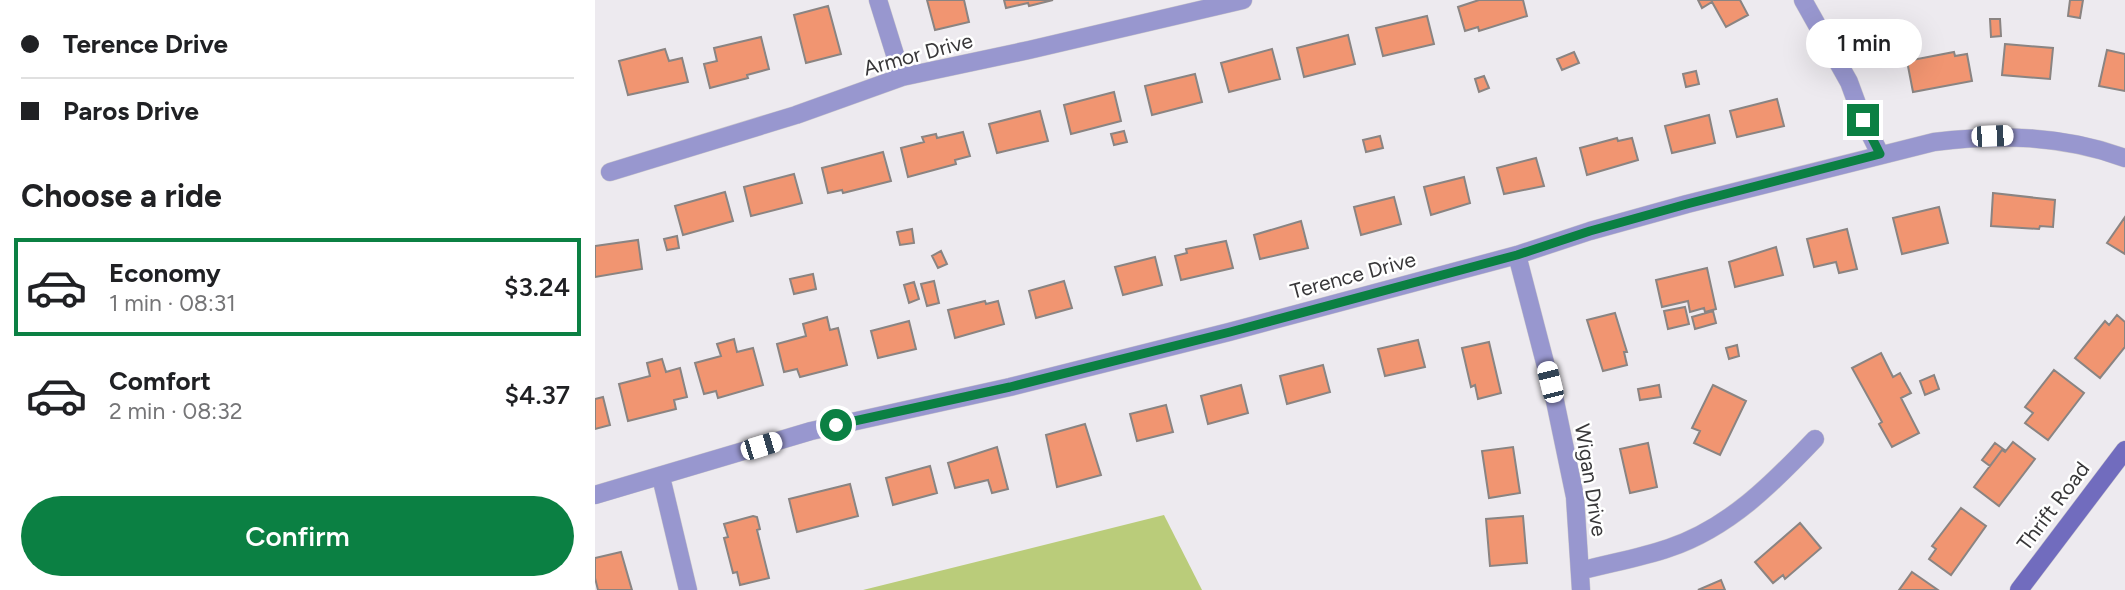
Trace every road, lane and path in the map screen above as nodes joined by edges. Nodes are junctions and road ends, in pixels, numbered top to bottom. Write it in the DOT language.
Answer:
graph roads {
  1 [pos="878,0"];
  2 [pos="1243,0"];
  3 [pos="1803,0"];
  4 [pos="902,77"];
  5 [pos="1880,154"];
  6 [pos="2125,158"];
  7 [pos="610,172"];
  8 [pos="1517,255"];
  9 [pos="1815,439"];
  10 [pos="2125,450"];
  11 [pos="661,477"];
  12 [pos="595,495"];
  13 [pos="1580,571"];
  14 [pos="688,590"];
  15 [pos="1581,590"];
  16 [pos="2019,590"];
  1 -- 4 [label="street"];
  2 -- 4 [label="street, Armor Drive"];
  3 -- 5 [label="street"];
  4 -- 7 [label="street, Armor Drive"];
  5 -- 6 [label="street, Terence Drive"];
  5 -- 8 [label="street, Terence Drive"];
  8 -- 11 [label="street, Terence Drive"];
  8 -- 13 [label="street, Wigan Drive"];
  9 -- 13 [label="street"];
  10 -- 16 [label="street, Thrift Road"];
  11 -- 12 [label="street, Terence Drive"];
  11 -- 14 [label="street"];
  13 -- 15 [label="street, Wigan Drive"];
}
